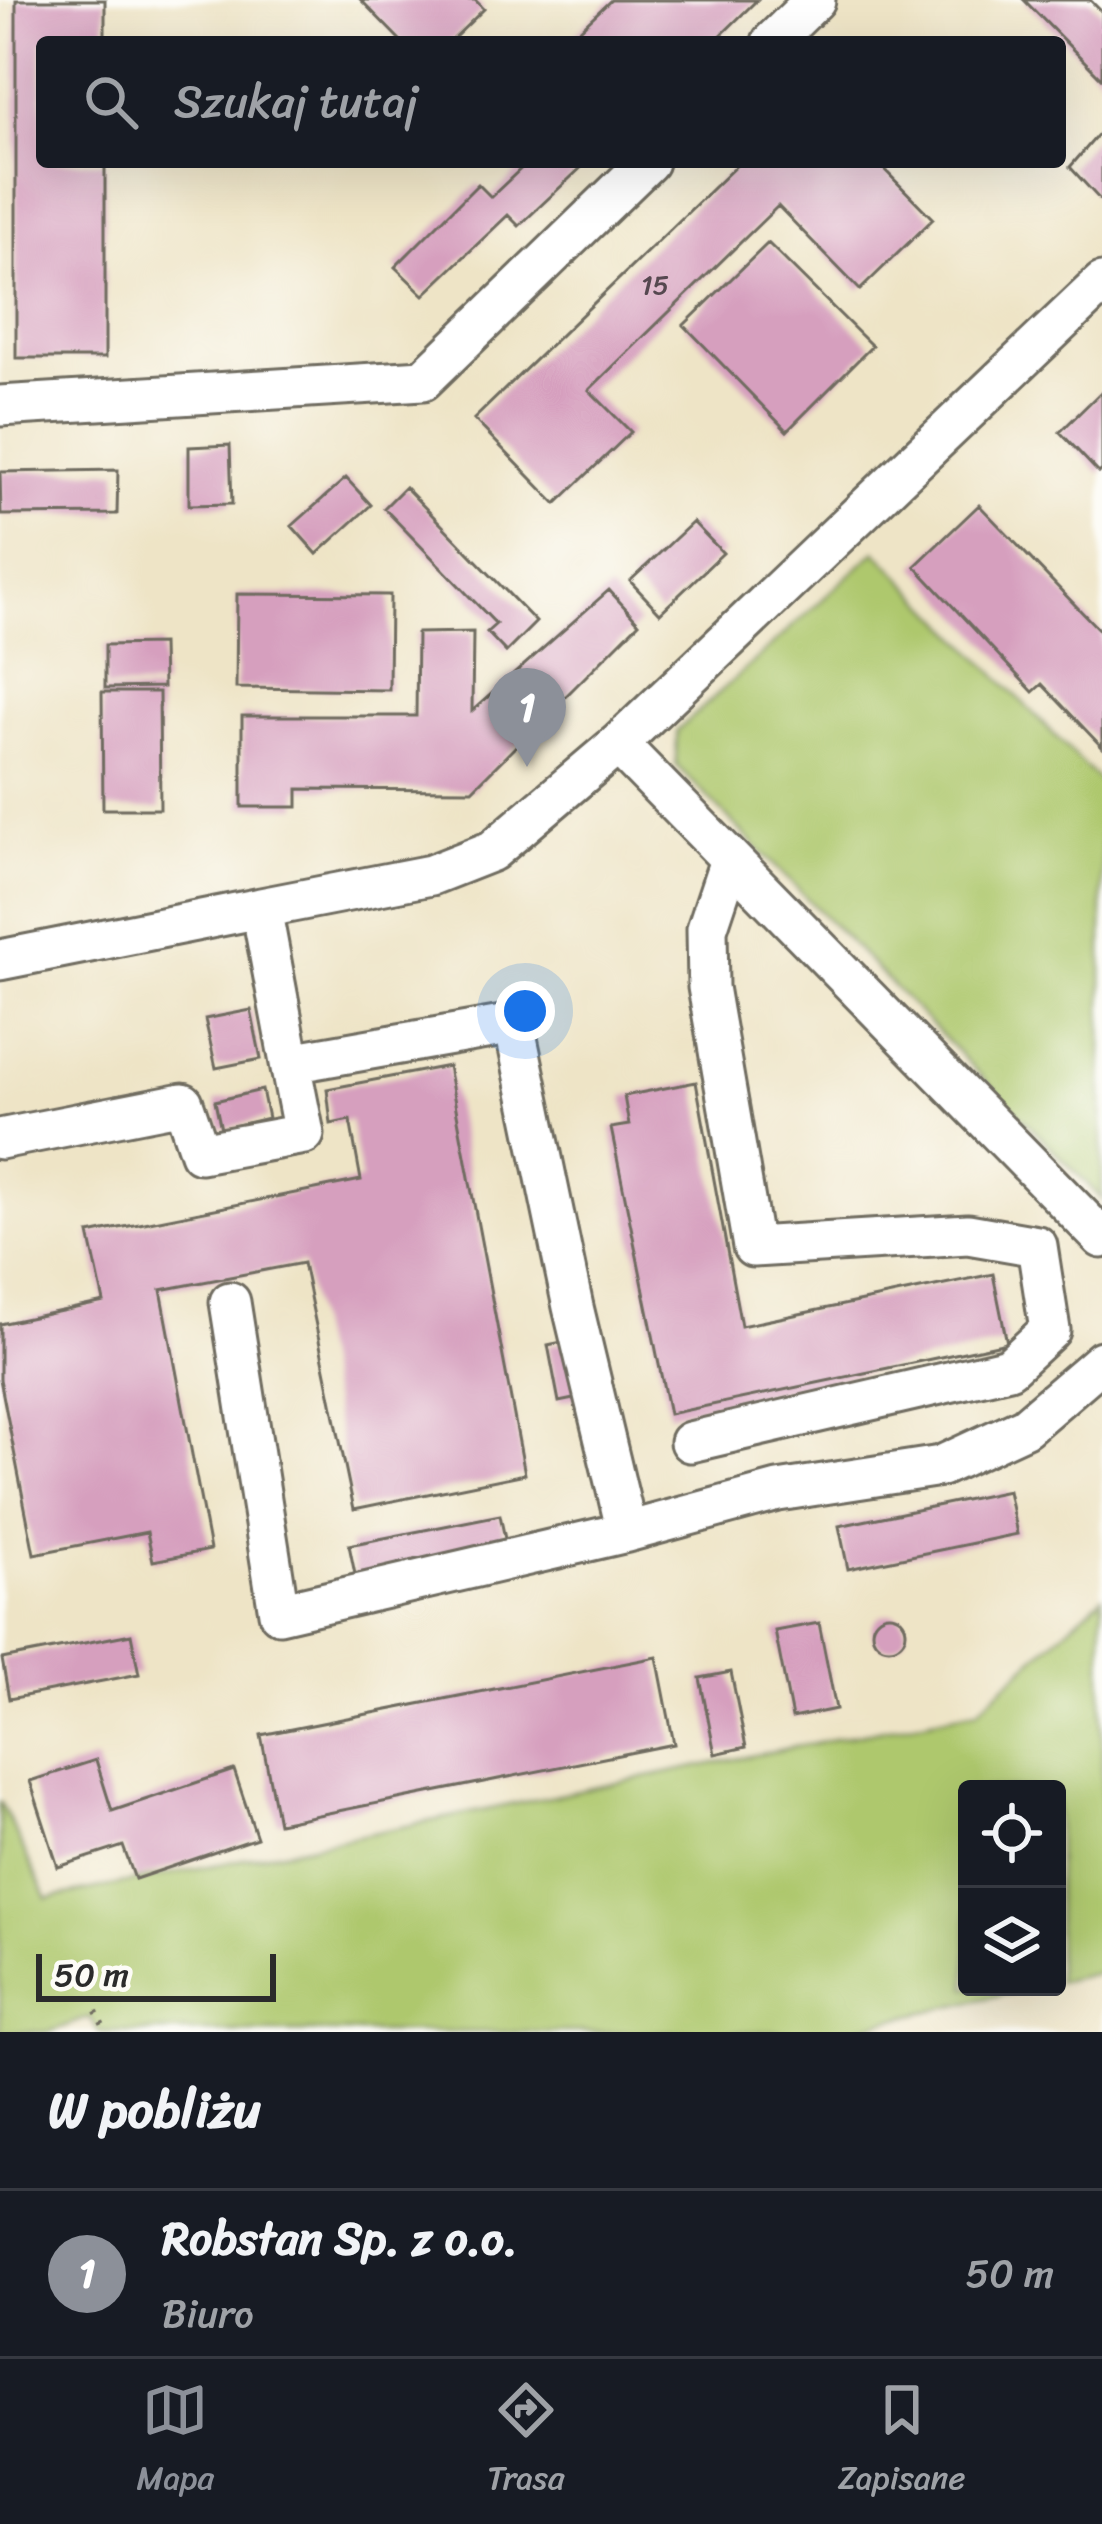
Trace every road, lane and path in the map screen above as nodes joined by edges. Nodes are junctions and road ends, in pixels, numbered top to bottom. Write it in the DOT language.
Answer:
graph roads {
  1 [pos="815,0"];
  2 [pos="778,36"];
  3 [pos="642,168"];
  4 [pos="1102,283"];
  5 [pos="0,406"];
  6 [pos="617,744"];
  7 [pos="730,860"];
  8 [pos="261,908"];
  9 [pos="0,960"];
  10 [pos="290,1064"];
  11 [pos="0,1139"];
  12 [pos="1102,1238"];
  13 [pos="230,1303"];
  14 [pos="1102,1361"];
  15 [pos="690,1442"];
  16 [pos="627,1532"];
  17 [pos="96,2011"];
  18 [pos="106,2032"];
  1 -- 2 [label="lane"];
  3 -- 5 [label="lane"];
  4 -- 6 [label="lane"];
  6 -- 7 [label="lane"];
  6 -- 8 [label="lane"];
  7 -- 12 [label="lane"];
  7 -- 15 [label="lane"];
  8 -- 9 [label="lane"];
  8 -- 10 [label="lane"];
  10 -- 11 [label="lane"];
  10 -- 16 [label="lane"];
  13 -- 16 [label="lane"];
  14 -- 16 [label="lane"];
  17 -- 18 [label="path"];
}
